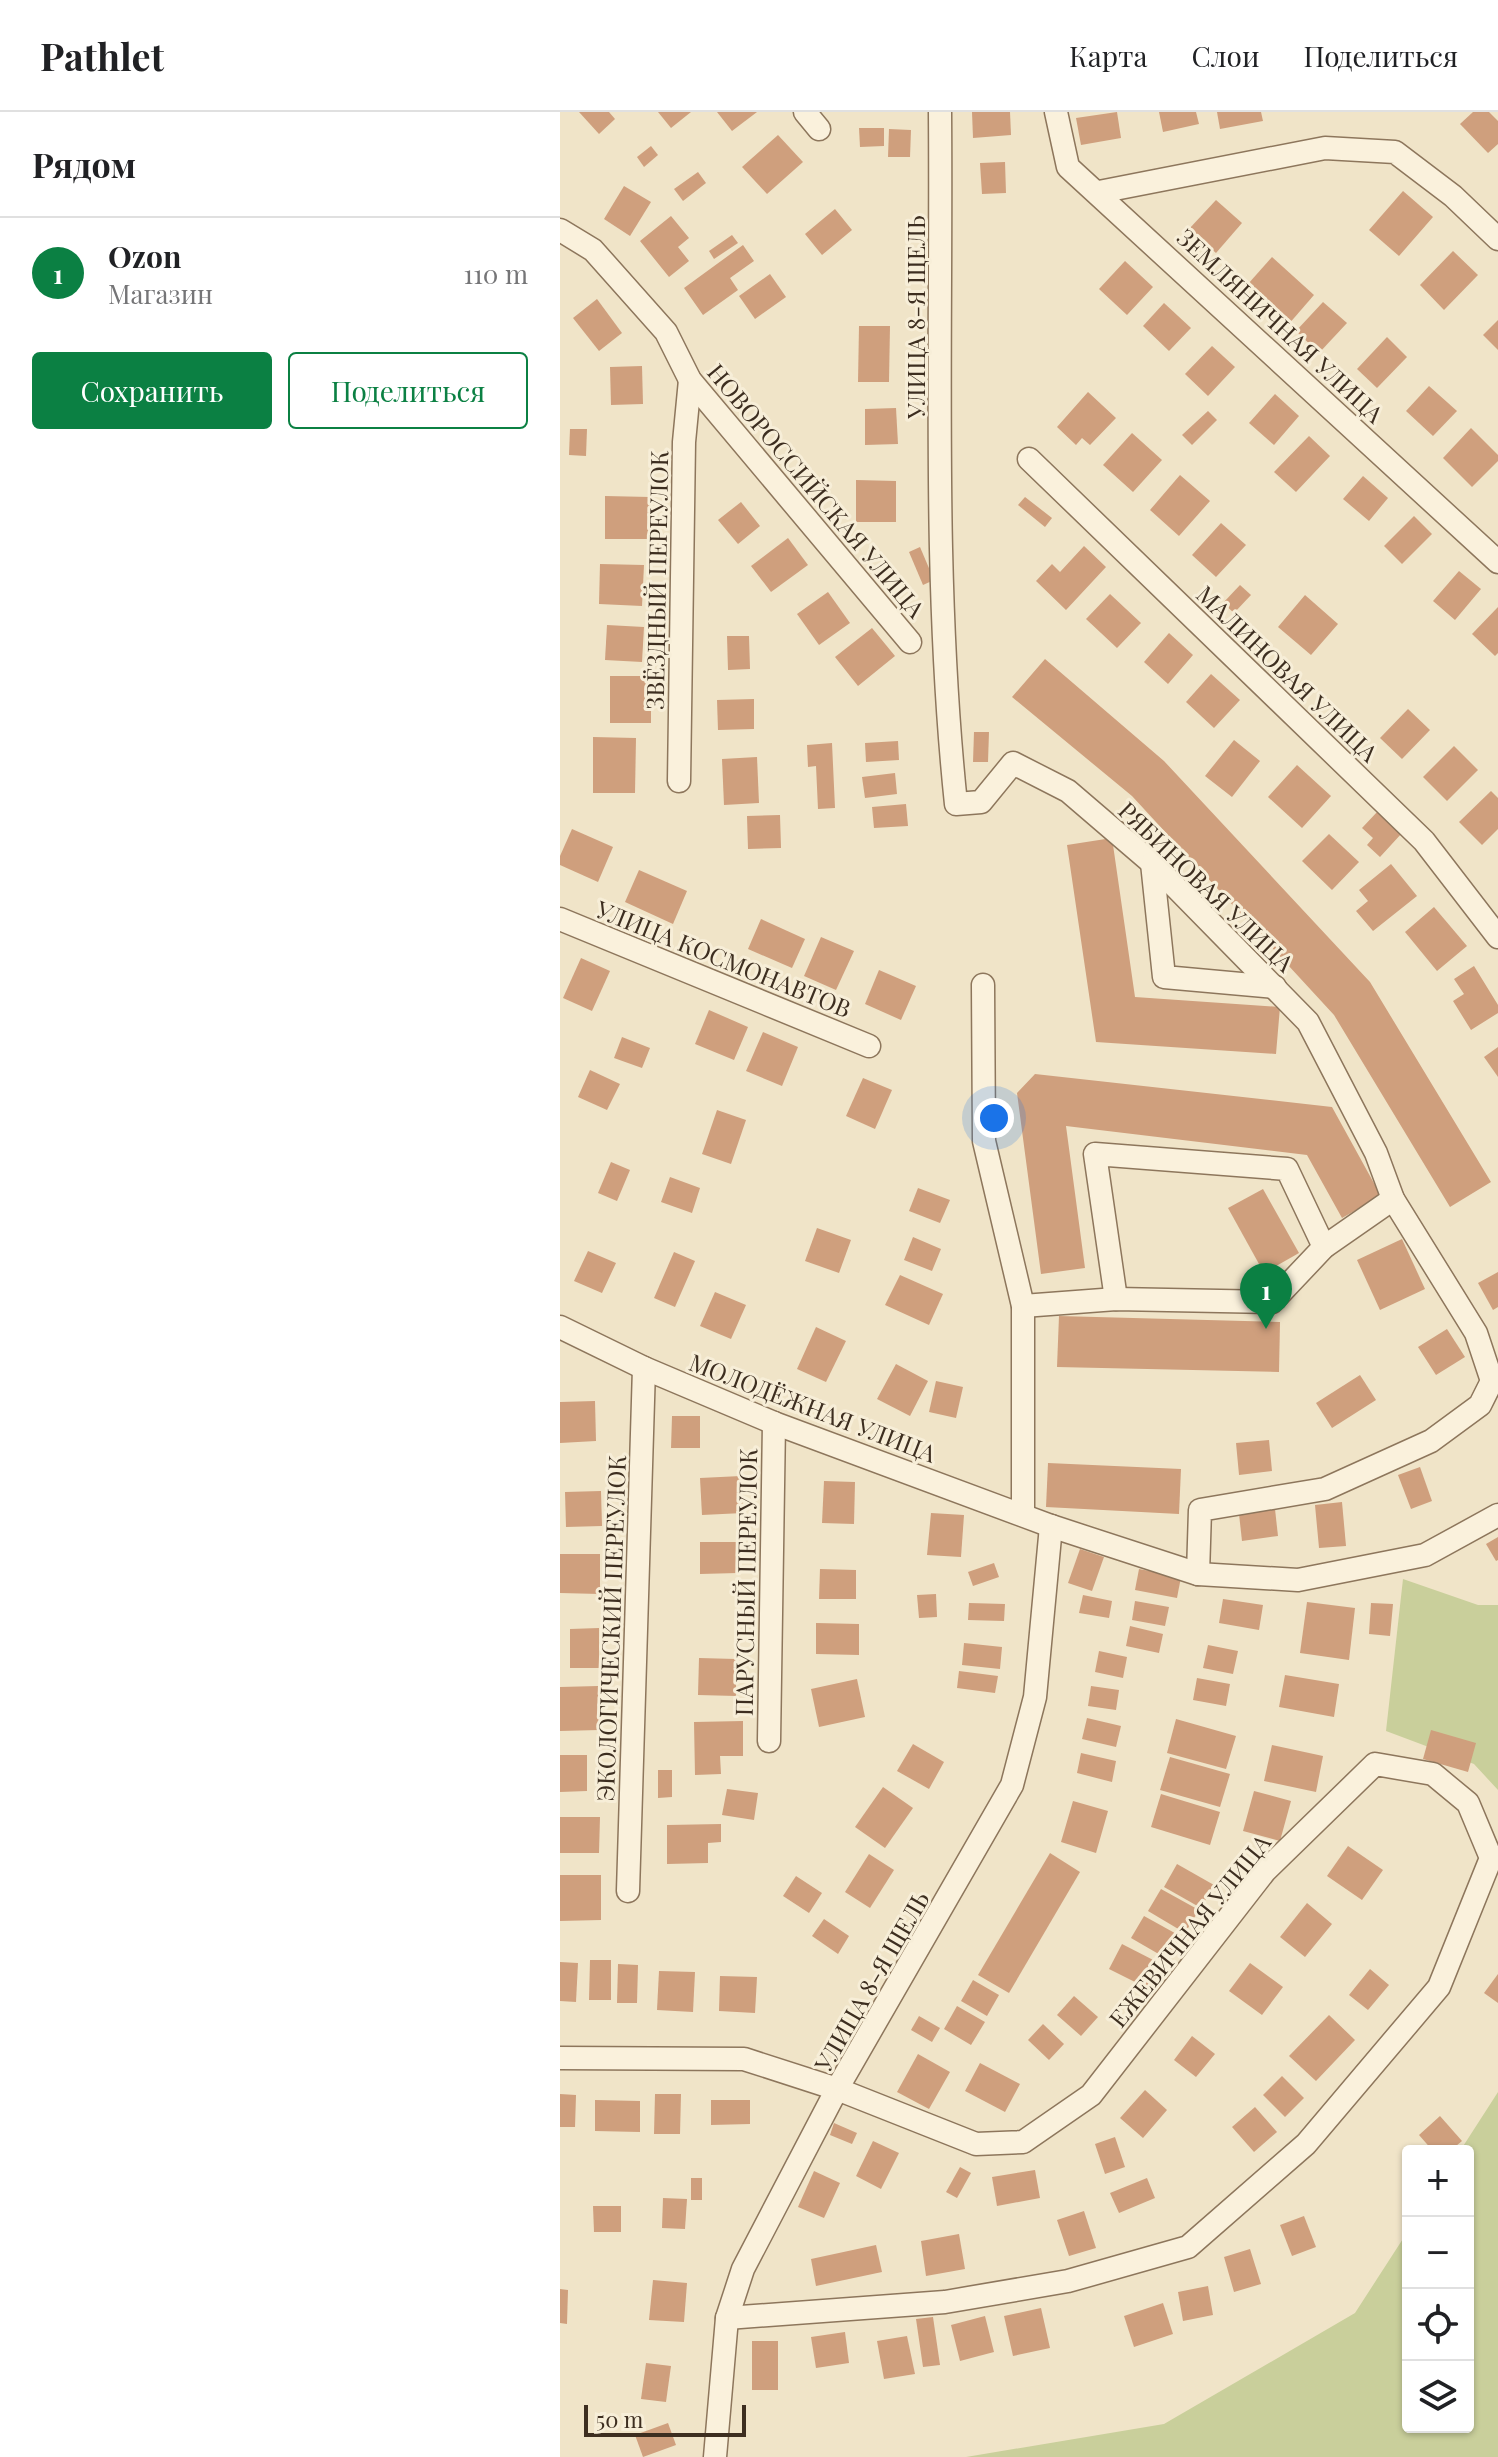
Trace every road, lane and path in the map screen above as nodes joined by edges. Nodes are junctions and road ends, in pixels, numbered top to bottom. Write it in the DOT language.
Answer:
graph roads {
  1 [pos="940,112"];
  2 [pos="1056,112"];
  3 [pos="1099,192"];
  4 [pos="560,230"];
  5 [pos="1498,239"];
  6 [pos="690,380"];
  7 [pos="1029,459"];
  8 [pos="1498,562"];
  9 [pos="910,642"];
  10 [pos="950,745"];
  11 [pos="679,781"];
  12 [pos="1152,863"];
  13 [pos="560,919"];
  14 [pos="1498,937"];
  15 [pos="983,985"];
  16 [pos="1275,987"];
  17 [pos="869,1046"];
  18 [pos="1393,1199"];
  19 [pos="1324,1247"];
  20 [pos="1116,1299"];
  21 [pos="1023,1306"];
  22 [pos="560,1327"];
  23 [pos="644,1368"];
  24 [pos="774,1423"];
  25 [pos="1023,1515"];
  26 [pos="1498,1515"];
  27 [pos="1051,1526"];
  28 [pos="1198,1574"];
  29 [pos="769,1741"];
  30 [pos="628,1891"];
  31 [pos="560,2058"];
  32 [pos="837,2089"];
  33 [pos="727,2318"];
  34 [pos="715,2457"];
  1 -- 10 [label="street, УЛИЦА 8-Я ЩЕЛЬ"];
  2 -- 3 [label="street, ЗЕМЛЯНИЧНАЯ УЛИЦА"];
  3 -- 5 [label="street"];
  3 -- 8 [label="street, ЗЕМЛЯНИЧНАЯ УЛИЦА"];
  4 -- 6 [label="street, НОВОРОССИЙСКАЯ УЛИЦА"];
  6 -- 9 [label="street, НОВОРОССИЙСКАЯ УЛИЦА"];
  6 -- 11 [label="street, ЗВЁЗДНЫЙ ПЕРЕУЛОК"];
  7 -- 14 [label="street, МАЛИНОВАЯ УЛИЦА"];
  10 -- 12 [label="street, РЯБИНОВАЯ УЛИЦА"];
  12 -- 16 [label="street, РЯБИНОВАЯ УЛИЦА"];
  12 -- 16 [label="street"];
  13 -- 17 [label="street, УЛИЦА КОСМОНАВТОВ"];
  15 -- 21 [label="street"];
  16 -- 18 [label="street, РЯБИНОВАЯ УЛИЦА"];
  18 -- 19 [label="street"];
  18 -- 28 [label="street, РЯБИНОВАЯ УЛИЦА"];
  19 -- 20 [label="street"];
  19 -- 20 [label="street"];
  20 -- 21 [label="street"];
  21 -- 25 [label="street"];
  22 -- 23 [label="street, МОЛОДЁЖНАЯ УЛИЦА"];
  23 -- 24 [label="street, МОЛОДЁЖНАЯ УЛИЦА"];
  23 -- 30 [label="street, ЭКОЛОГИЧЕСКИЙ ПЕРЕУЛОК"];
  24 -- 25 [label="street, МОЛОДЁЖНАЯ УЛИЦА"];
  24 -- 29 [label="street, ПАРУСНЫЙ ПЕРЕУЛОК"];
  25 -- 27 [label="street, МОЛОДЁЖНАЯ УЛИЦА"];
  26 -- 28 [label="street"];
  27 -- 28 [label="street"];
  27 -- 32 [label="street, УЛИЦА 8-Я ЩЕЛЬ"];
  31 -- 32 [label="street"];
  32 -- 33 [label="street, УЛИЦА 8-Я ЩЕЛЬ"];
  32 -- 33 [label="street, ЕЖЕВИЧНАЯ УЛИЦА"];
  33 -- 34 [label="street, УЛИЦА 8-Я ЩЕЛЬ"];
}
